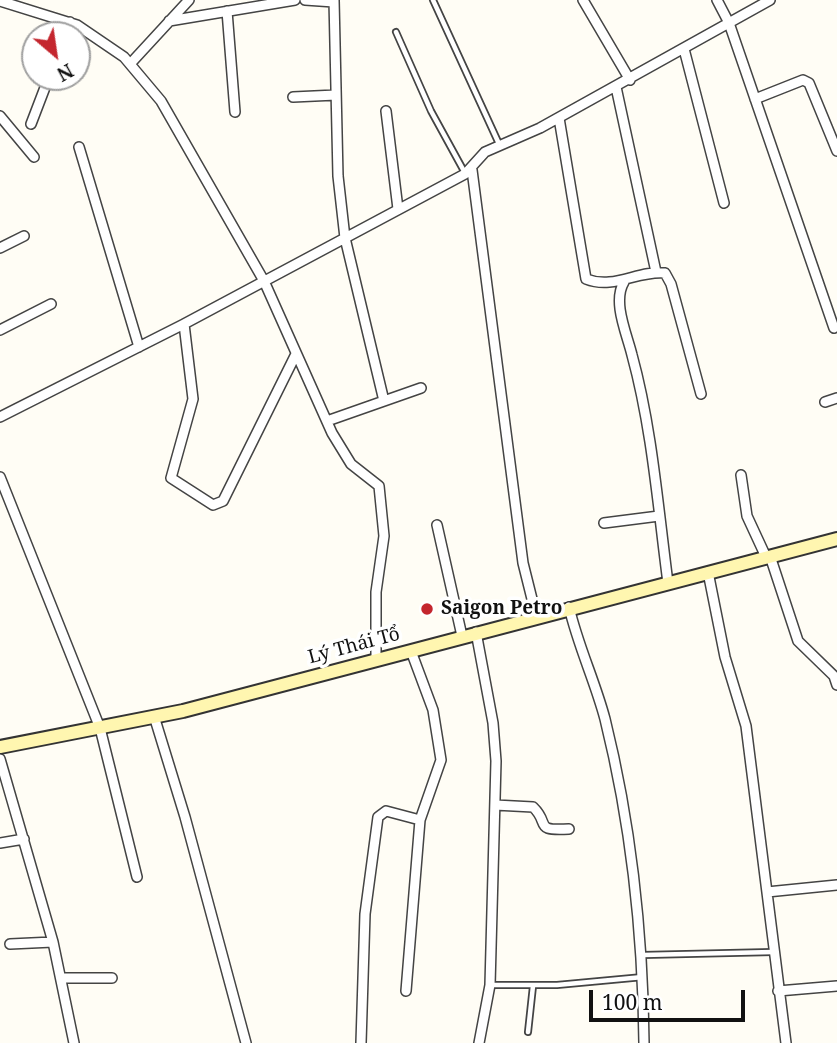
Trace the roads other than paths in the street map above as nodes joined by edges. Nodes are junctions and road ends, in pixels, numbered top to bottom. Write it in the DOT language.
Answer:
graph roads {
  1 [pos="189,0"];
  2 [pos="295,0"];
  3 [pos="306,0"];
  4 [pos="433,0"];
  5 [pos="583,0"];
  6 [pos="717,0"];
  7 [pos="770,0"];
  8 [pos="0,1"];
  9 [pos="334,1"];
  10 [pos="227,11"];
  11 [pos="67,21"];
  12 [pos="169,21"];
  13 [pos="729,23"];
  14 [pos="396,32"];
  15 [pos="91,37"];
  16 [pos="684,49"];
  17 [pos="130,64"];
  18 [pos="629,80"];
  19 [pos="616,87"];
  20 [pos="44,91"];
  21 [pos="335,95"];
  22 [pos="293,97"];
  23 [pos="755,99"];
  24 [pos="386,111"];
  25 [pos="235,112"];
  26 [pos="0,116"];
  27 [pos="559,118"];
  28 [pos="31,124"];
  29 [pos="79,147"];
  30 [pos="500,147"];
  31 [pos="837,151"];
  32 [pos="34,157"];
  33 [pos="468,172"];
  34 [pos="724,203"];
  35 [pos="398,209"];
  36 [pos="24,236"];
  37 [pos="345,238"];
  38 [pos="0,248"];
  39 [pos="656,272"];
  40 [pos="264,281"];
  41 [pos="624,282"];
  42 [pos="51,304"];
  43 [pos="184,324"];
  44 [pos="834,328"];
  45 [pos="0,330"];
  46 [pos="139,347"];
  47 [pos="296,354"];
  48 [pos="421,388"];
  49 [pos="701,394"];
  50 [pos="837,398"];
  51 [pos="384,401"];
  52 [pos="825,402"];
  53 [pos="0,417"];
  54 [pos="327,421"];
  55 [pos="741,475"];
  56 [pos="0,477"];
  57 [pos="659,516"];
  58 [pos="604,523"];
  59 [pos="436,524"];
  60 [pos="837,539"];
  61 [pos="768,556"];
  62 [pos="708,572"];
  63 [pos="668,583"];
  64 [pos="569,607"];
  65 [pos="536,615"];
  66 [pos="476,632"];
  67 [pos="461,636"];
  68 [pos="411,651"];
  69 [pos="376,660"];
  70 [pos="837,685"];
  71 [pos="154,716"];
  72 [pos="100,727"];
  73 [pos="0,747"];
  74 [pos="0,759"];
  75 [pos="495,805"];
  76 [pos="420,820"];
  77 [pos="569,828"];
  78 [pos="23,839"];
  79 [pos="0,843"];
  80 [pos="138,877"];
  81 [pos="837,885"];
  82 [pos="767,892"];
  83 [pos="53,942"];
  84 [pos="10,944"];
  85 [pos="773,953"];
  86 [pos="643,955"];
  87 [pos="643,977"];
  88 [pos="61,978"];
  89 [pos="111,978"];
  90 [pos="490,985"];
  91 [pos="533,986"];
  92 [pos="837,986"];
  93 [pos="406,991"];
  94 [pos="778,991"];
  95 [pos="528,1032"];
  96 [pos="74,1043"];
  97 [pos="246,1043"];
  98 [pos="361,1043"];
  99 [pos="479,1043"];
  100 [pos="644,1043"];
  101 [pos="786,1043"];
  1 -- 12 [label="street"];
  2 -- 10 [label="street"];
  3 -- 9 [label="street"];
  4 -- 30 [label="lane"];
  5 -- 18 [label="street"];
  6 -- 13 [label="street"];
  7 -- 13 [label="street"];
  8 -- 11 [label="street"];
  9 -- 21 [label="street"];
  10 -- 12 [label="street"];
  10 -- 25 [label="street"];
  12 -- 17 [label="street"];
  13 -- 16 [label="street"];
  13 -- 23 [label="street"];
  14 -- 33 [label="lane"];
  15 -- 17 [label="street"];
  16 -- 18 [label="street"];
  16 -- 34 [label="street"];
  17 -- 40 [label="street"];
  18 -- 19 [label="street"];
  19 -- 27 [label="street"];
  19 -- 39 [label="street"];
  20 -- 28 [label="street"];
  21 -- 22 [label="street"];
  21 -- 37 [label="street"];
  23 -- 31 [label="street"];
  23 -- 44 [label="street"];
  24 -- 35 [label="street"];
  26 -- 32 [label="street"];
  27 -- 30 [label="street"];
  27 -- 41 [label="street"];
  29 -- 46 [label="street"];
  30 -- 33 [label="street"];
  33 -- 35 [label="street"];
  33 -- 65 [label="street"];
  35 -- 37 [label="street"];
  36 -- 38 [label="street"];
  37 -- 40 [label="street"];
  37 -- 51 [label="street"];
  39 -- 41 [label="street"];
  39 -- 49 [label="street"];
  40 -- 43 [label="street"];
  40 -- 47 [label="street"];
  41 -- 57 [label="street"];
  42 -- 45 [label="street"];
  43 -- 46 [label="street"];
  43 -- 47 [label="street"];
  46 -- 53 [label="street"];
  47 -- 54 [label="street"];
  48 -- 51 [label="street"];
  50 -- 52 [label="street"];
  51 -- 54 [label="street"];
  54 -- 69 [label="street"];
  55 -- 61 [label="street"];
  56 -- 72 [label="street"];
  57 -- 58 [label="street"];
  57 -- 63 [label="street"];
  59 -- 67 [label="street"];
  60 -- 61 [label="main road, Lý Thái Tổ"];
  61 -- 62 [label="main road, Lý Thái Tổ"];
  61 -- 70 [label="street"];
  62 -- 63 [label="main road, Lý Thái Tổ"];
  62 -- 82 [label="street"];
  63 -- 64 [label="main road, Lý Thái Tổ"];
  64 -- 65 [label="main road, Lý Thái Tổ"];
  64 -- 86 [label="street"];
  65 -- 66 [label="main road, Lý Thái Tổ"];
  66 -- 67 [label="main road, Lý Thái Tổ"];
  66 -- 75 [label="street"];
  67 -- 68 [label="main road, Lý Thái Tổ"];
  68 -- 69 [label="main road, Lý Thái Tổ"];
  68 -- 76 [label="street"];
  69 -- 71 [label="main road, Lý Thái Tổ"];
  71 -- 72 [label="main road, Lý Thái Tổ"];
  71 -- 97 [label="street"];
  72 -- 73 [label="main road, Lý Thái Tổ"];
  72 -- 80 [label="street"];
  74 -- 78 [label="street"];
  75 -- 77 [label="street"];
  75 -- 90 [label="street"];
  76 -- 93 [label="street"];
  76 -- 98 [label="street"];
  78 -- 79 [label="street"];
  78 -- 83 [label="street"];
  81 -- 82 [label="street"];
  82 -- 85 [label="street"];
  83 -- 84 [label="street"];
  83 -- 88 [label="street"];
  85 -- 86 [label="lane"];
  85 -- 94 [label="street"];
  86 -- 87 [label="street"];
  87 -- 91 [label="lane"];
  87 -- 100 [label="street"];
  88 -- 89 [label="street"];
  88 -- 96 [label="street"];
  90 -- 91 [label="lane"];
  90 -- 99 [label="street"];
  91 -- 95 [label="lane"];
  92 -- 94 [label="street"];
  94 -- 101 [label="street"];
}
